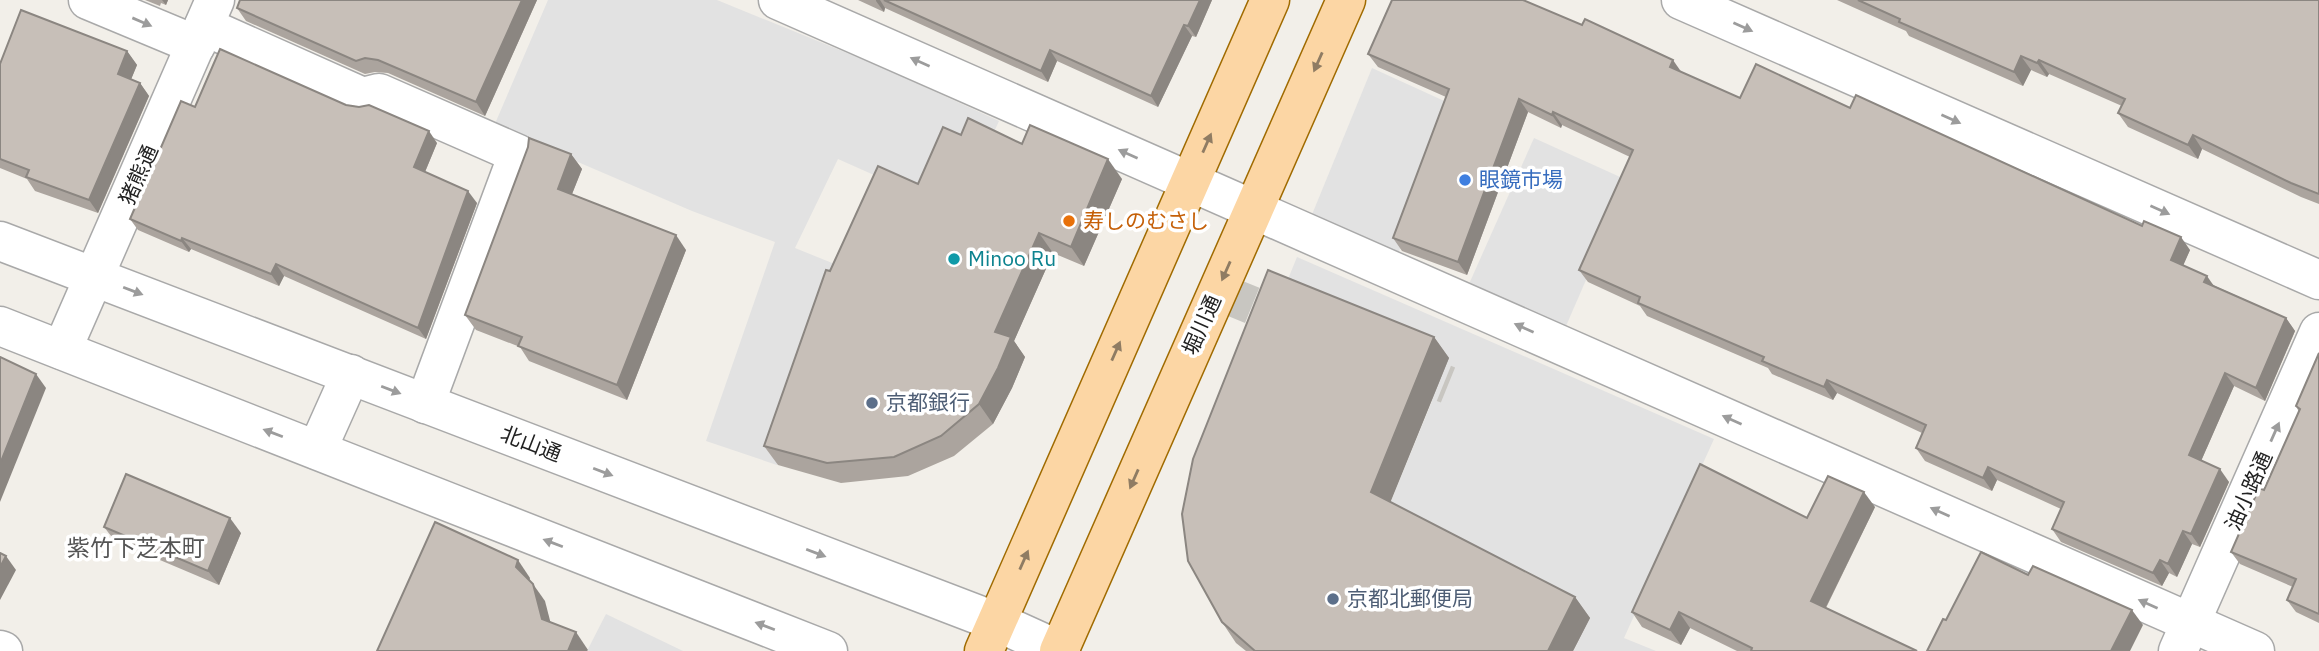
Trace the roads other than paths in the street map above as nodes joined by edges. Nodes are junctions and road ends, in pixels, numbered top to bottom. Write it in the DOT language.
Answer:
graph roads {
  1 [pos="88,0"];
  2 [pos="778,0"];
  3 [pos="1270,0"];
  4 [pos="1346,0"];
  5 [pos="1681,0"];
  6 [pos="205,24"];
  7 [pos="1190,182"];
  8 [pos="1253,209"];
  9 [pos="0,241"];
  10 [pos="94,276"];
  11 [pos="2319,280"];
  12 [pos="0,326"];
  13 [pos="2319,332"];
  14 [pos="62,350"];
  15 [pos="351,374"];
  16 [pos="425,404"];
  17 [pos="317,450"];
  18 [pos="990,636"];
  19 [pos="2185,637"];
  20 [pos="828,651"];
  21 [pos="1060,651"];
  22 [pos="2255,651"];
  1 -- 6 [label="street, one-way"];
  7 -- 2 [label="street, one-way"];
  7 -- 3 [label="main road, one-way"];
  4 -- 8 [label="main road, 堀川通, one-way"];
  5 -- 11 [label="street, one-way"];
  6 -- 10 [label="street, 猪熊通"];
  6 -- 16 [label="street"];
  7 -- 8 [label="street"];
  18 -- 7 [label="main road, one-way"];
  19 -- 8 [label="street, one-way"];
  8 -- 21 [label="main road, 堀川通, one-way"];
  9 -- 10 [label="street, 北山通"];
  10 -- 14 [label="street, 猪熊通"];
  10 -- 15 [label="street, 北山通, one-way"];
  12 -- 14 [label="street"];
  19 -- 13 [label="street, 油小路通, one-way"];
  17 -- 14 [label="street, one-way"];
  15 -- 16 [label="street, 北山通, one-way"];
  15 -- 17 [label="street"];
  16 -- 18 [label="street, 北山通, one-way"];
  20 -- 17 [label="street, one-way"];
  18 -- 21 [label="street, 北山通"];
  19 -- 22 [label="street"];
}
